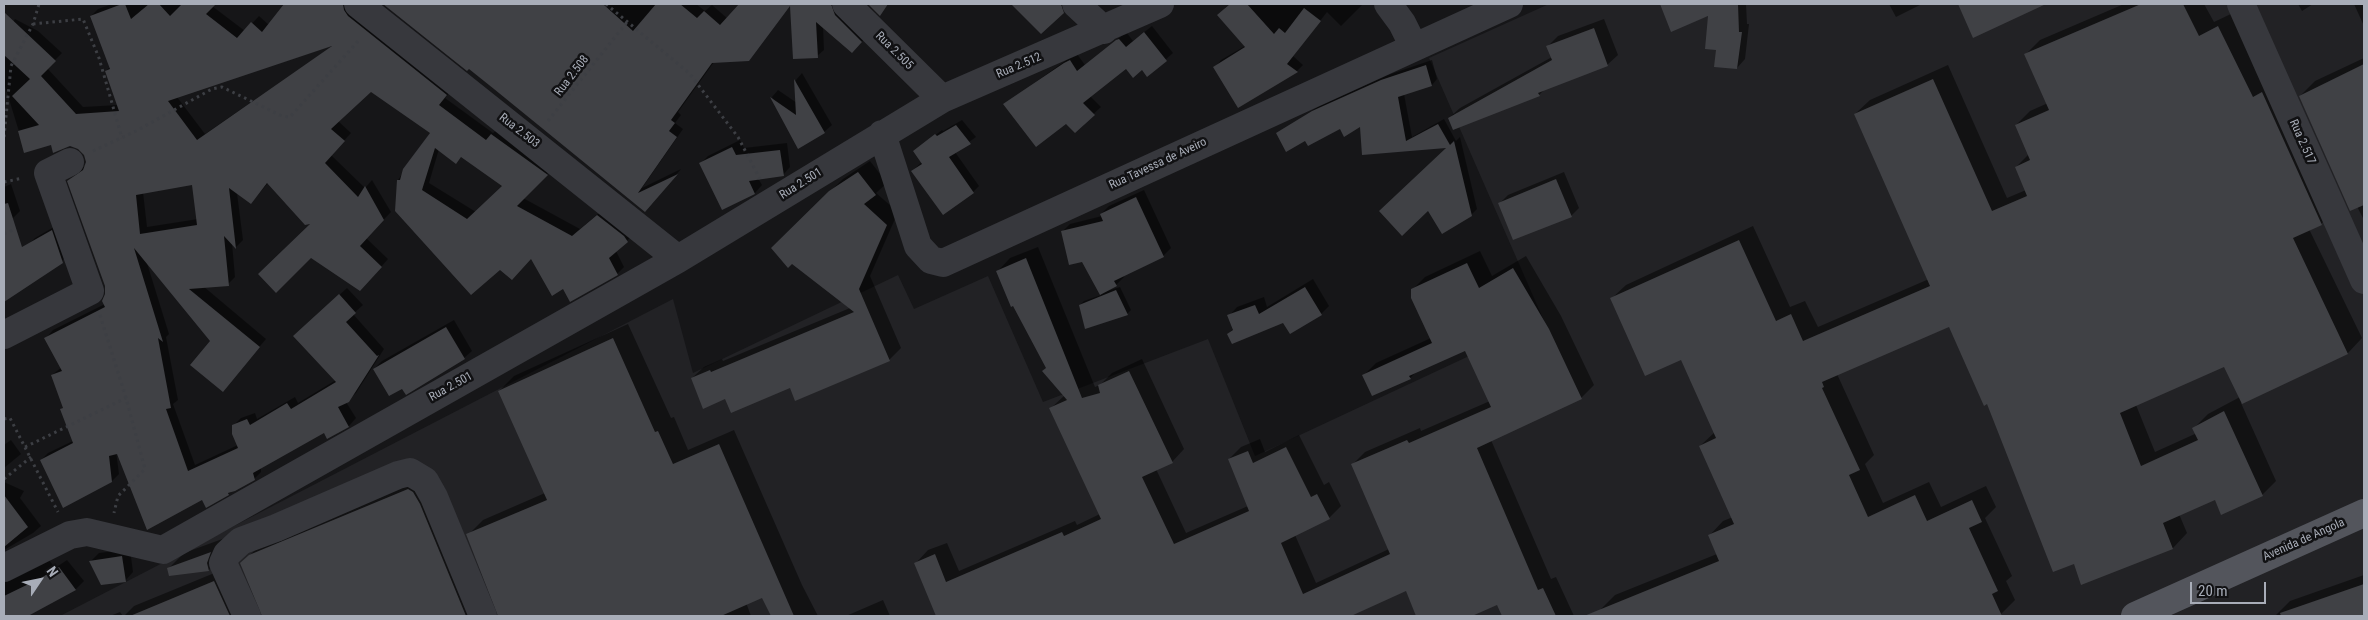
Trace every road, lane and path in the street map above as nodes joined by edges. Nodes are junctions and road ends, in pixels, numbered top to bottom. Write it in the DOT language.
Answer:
graph roads {
  1 [pos="39,4"];
  2 [pos="606,4"];
  3 [pos="846,4"];
  4 [pos="1076,4"];
  5 [pos="1160,4"];
  6 [pos="1388,4"];
  7 [pos="1509,4"];
  8 [pos="2241,4"];
  9 [pos="368,12"];
  10 [pos="627,22"];
  11 [pos="33,24"];
  12 [pos="1104,30"];
  13 [pos="1414,47"];
  14 [pos="942,99"];
  15 [pos="882,134"];
  16 [pos="4,137"];
  17 [pos="122,138"];
  18 [pos="532,141"];
  19 [pos="70,162"];
  20 [pos="772,202"];
  21 [pos="13,230"];
  22 [pos="4,234"];
  23 [pos="678,259"];
  24 [pos="2364,280"];
  25 [pos="90,291"];
  26 [pos="4,334"];
  27 [pos="126,398"];
  28 [pos="4,419"];
  29 [pos="25,447"];
  30 [pos="31,457"];
  31 [pos="4,479"];
  32 [pos="2364,513"];
  33 [pos="70,535"];
  34 [pos="119,539"];
  35 [pos="4,568"];
  36 [pos="246,616"];
  37 [pos="483,616"];
  38 [pos="2135,616"];
  1 -- 11 [label="path"];
  2 -- 10 [label="path"];
  3 -- 14 [label="street, Rua 2.505"];
  4 -- 12 [label="street"];
  5 -- 12 [label="street, Rua 2.512"];
  6 -- 13 [label="street"];
  7 -- 13 [label="street, Rua Tavessa de Aveiro"];
  8 -- 24 [label="street, Rua 2.517"];
  9 -- 17 [label="path"];
  9 -- 18 [label="street, Rua 2.503"];
  10 -- 18 [label="path, Rua 2.508"];
  10 -- 20 [label="path"];
  11 -- 16 [label="path"];
  11 -- 17 [label="path"];
  12 -- 14 [label="street, Rua 2.512"];
  13 -- 15 [label="street, Rua Tavessa de Aveiro"];
  14 -- 15 [label="street, Rua 2.512"];
  15 -- 20 [label="street, Rua 2.501"];
  17 -- 19 [label="path"];
  18 -- 23 [label="street, Rua 2.503"];
  19 -- 25 [label="street"];
  20 -- 23 [label="street, Rua 2.501"];
  21 -- 22 [label="path"];
  23 -- 34 [label="street, Rua 2.501"];
  25 -- 26 [label="street"];
  25 -- 27 [label="path"];
  27 -- 29 [label="path"];
  27 -- 34 [label="path"];
  28 -- 29 [label="path"];
  29 -- 30 [label="path"];
  30 -- 31 [label="path"];
  30 -- 33 [label="path"];
  32 -- 38 [label="main road, Avenida de Angola"];
  33 -- 34 [label="street, Rua 2.501"];
  33 -- 35 [label="street, Rua 2.501"];
  36 -- 37 [label="street"];
}
